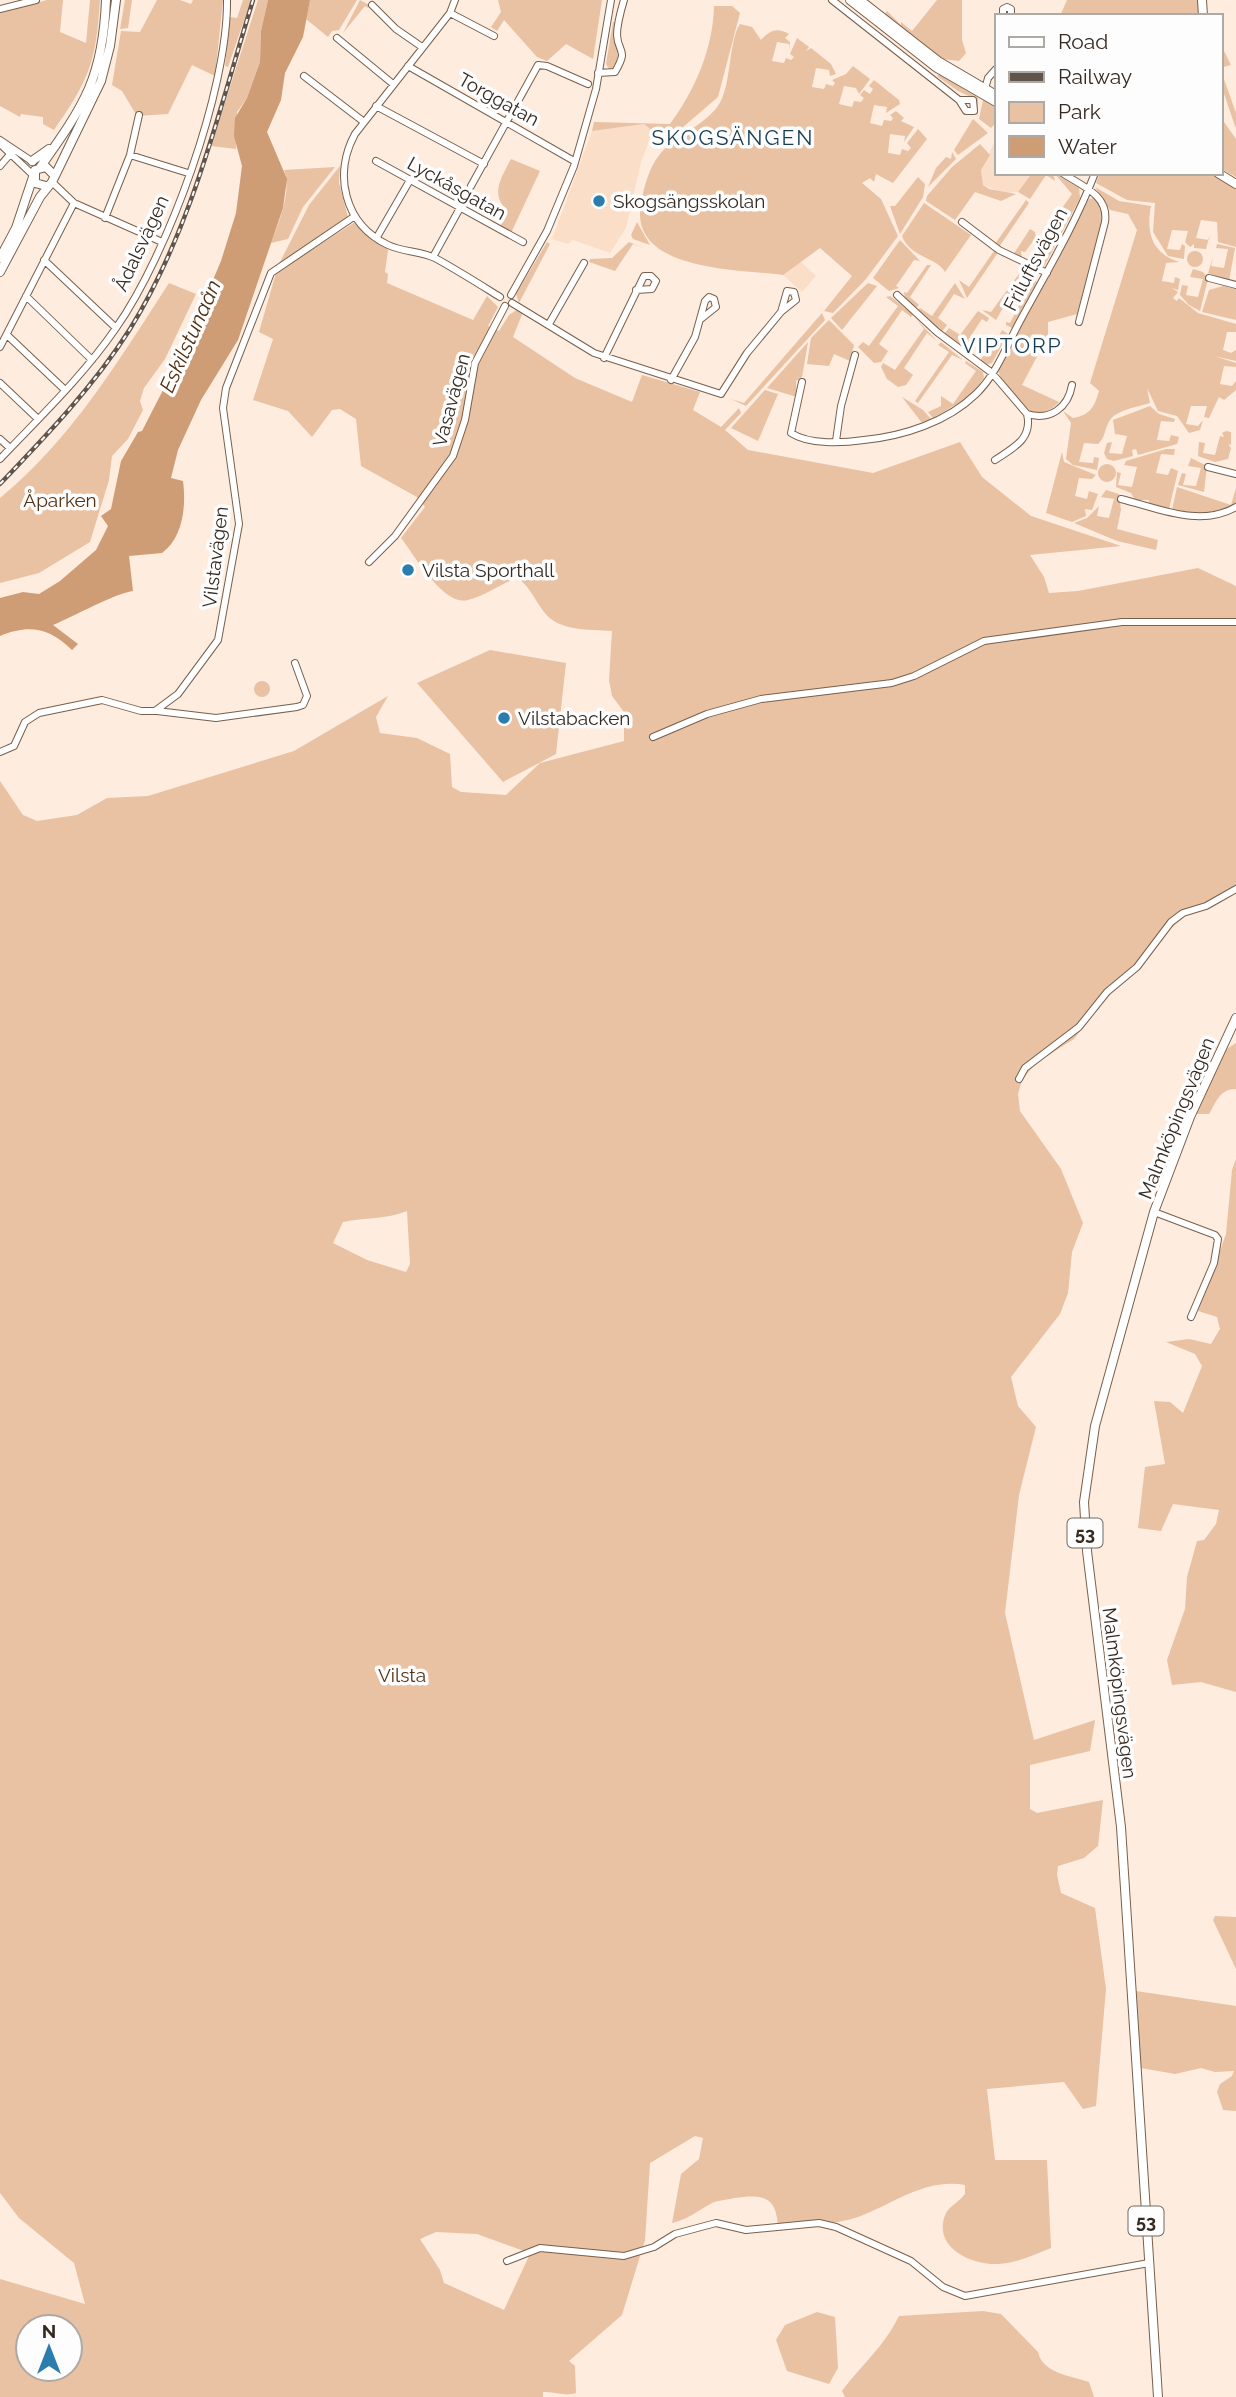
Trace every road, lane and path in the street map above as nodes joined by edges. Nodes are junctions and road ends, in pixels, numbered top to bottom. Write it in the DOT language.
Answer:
graph roads {
  1 [pos="36,0"];
  2 [pos="106,0"];
  3 [pos="116,0"];
  4 [pos="227,0"];
  5 [pos="444,0"];
  6 [pos="611,0"];
  7 [pos="624,0"];
  8 [pos="832,0"];
  9 [pos="850,0"];
  10 [pos="860,0"];
  11 [pos="372,5"];
  12 [pos="452,6"];
  13 [pos="0,9"];
  14 [pos="1003,14"];
  15 [pos="1011,14"];
  16 [pos="494,36"];
  17 [pos="337,38"];
  18 [pos="422,47"];
  19 [pos="408,66"];
  20 [pos="995,70"];
  21 [pos="598,73"];
  22 [pos="304,76"];
  23 [pos="393,84"];
  24 [pos="588,85"];
  25 [pos="983,91"];
  26 [pos="995,95"];
  27 [pos="959,100"];
  28 [pos="995,101"];
  29 [pos="376,106"];
  30 [pos="139,115"];
  31 [pos="507,121"];
  32 [pos="364,122"];
  33 [pos="61,137"];
  34 [pos="0,142"];
  35 [pos="12,152"];
  36 [pos="130,155"];
  37 [pos="32,161"];
  38 [pos="376,161"];
  39 [pos="574,161"];
  40 [pos="484,164"];
  41 [pos="0,166"];
  42 [pos="41,166"];
  43 [pos="188,173"];
  44 [pos="1065,175"];
  45 [pos="1094,175"];
  46 [pos="33,176"];
  47 [pos="410,180"];
  48 [pos="50,182"];
  49 [pos="471,186"];
  50 [pos="1088,190"];
  51 [pos="74,203"];
  52 [pos="460,208"];
  53 [pos="355,216"];
  54 [pos="105,218"];
  55 [pos="962,222"];
  56 [pos="377,237"];
  57 [pos="162,242"];
  58 [pos="523,242"];
  59 [pos="0,257"];
  60 [pos="433,257"];
  61 [pos="44,260"];
  62 [pos="584,263"];
  63 [pos="0,272"];
  64 [pos="1047,273"];
  65 [pos="1209,278"];
  66 [pos="1236,285"];
  67 [pos="636,290"];
  68 [pos="511,295"];
  69 [pos="897,295"];
  70 [pos="26,296"];
  71 [pos="500,297"];
  72 [pos="508,305"];
  73 [pos="781,312"];
  74 [pos="701,319"];
  75 [pos="1079,322"];
  76 [pos="549,324"];
  77 [pos="116,328"];
  78 [pos="7,335"];
  79 [pos="0,346"];
  80 [pos="855,355"];
  81 [pos="604,358"];
  82 [pos="92,360"];
  83 [pos="992,373"];
  84 [pos="671,380"];
  85 [pos="802,382"];
  86 [pos="0,383"];
  87 [pos="1072,385"];
  88 [pos="65,390"];
  89 [pos="1027,414"];
  90 [pos="38,419"];
  91 [pos="0,439"];
  92 [pos="836,441"];
  93 [pos="10,448"];
  94 [pos="0,459"];
  95 [pos="995,460"];
  96 [pos="1208,467"];
  97 [pos="1236,474"];
  98 [pos="1121,499"];
  99 [pos="1236,507"];
  100 [pos="369,562"];
  101 [pos="1236,622"];
  102 [pos="295,663"];
  103 [pos="155,711"];
  104 [pos="653,737"];
  105 [pos="0,752"];
  106 [pos="1236,889"];
  107 [pos="1236,1018"];
  108 [pos="1019,1079"];
  109 [pos="1154,1212"];
  110 [pos="1191,1317"];
  111 [pos="507,2261"];
  112 [pos="1149,2263"];
  113 [pos="1158,2397"];
  1 -- 13 [label="street"];
  2 -- 33 [label="main road"];
  3 -- 48 [label="main road"];
  4 -- 43 [label="street, Ådalsvägen"];
  5 -- 12 [label="street"];
  6 -- 21 [label="street"];
  7 -- 21 [label="street"];
  8 -- 27 [label="street"];
  9 -- 25 [label="main road"];
  10 -- 25 [label="main road"];
  11 -- 18 [label="street"];
  12 -- 16 [label="street"];
  12 -- 18 [label="street"];
  14 -- 15 [label="street"];
  17 -- 23 [label="street"];
  18 -- 19 [label="street"];
  19 -- 23 [label="street"];
  19 -- 31 [label="street, Torggatan"];
  20 -- 25 [label="street"];
  21 -- 39 [label="street"];
  22 -- 32 [label="street"];
  23 -- 29 [label="street"];
  24 -- 31 [label="street"];
  25 -- 26 [label="main road"];
  25 -- 28 [label="main road"];
  29 -- 32 [label="street"];
  29 -- 40 [label="street"];
  30 -- 36 [label="street"];
  31 -- 39 [label="street, Torggatan"];
  31 -- 40 [label="street"];
  32 -- 53 [label="street"];
  33 -- 37 [label="main road"];
  33 -- 42 [label="main road"];
  34 -- 35 [label="street"];
  35 -- 37 [label="street"];
  35 -- 41 [label="street"];
  35 -- 46 [label="street"];
  36 -- 43 [label="street"];
  36 -- 54 [label="street"];
  37 -- 42 [label="street"];
  38 -- 47 [label="street, Lyckåsgatan"];
  39 -- 68 [label="street"];
  40 -- 49 [label="street"];
  42 -- 46 [label="main road"];
  42 -- 48 [label="main road"];
  43 -- 57 [label="street, Ådalsvägen"];
  44 -- 50 [label="street"];
  45 -- 50 [label="street, Friluftsvägen"];
  46 -- 48 [label="main road"];
  46 -- 59 [label="main road"];
  47 -- 52 [label="street, Lyckåsgatan"];
  47 -- 56 [label="street"];
  48 -- 51 [label="street"];
  48 -- 63 [label="main road"];
  50 -- 64 [label="street, Friluftsvägen"];
  50 -- 75 [label="street"];
  51 -- 54 [label="street"];
  51 -- 61 [label="street"];
  52 -- 58 [label="street, Lyckåsgatan"];
  52 -- 60 [label="street"];
  53 -- 56 [label="street"];
  53 -- 103 [label="street, Vilstavägen"];
  54 -- 57 [label="street"];
  55 -- 64 [label="street"];
  56 -- 60 [label="street"];
  57 -- 77 [label="street, Ådalsvägen"];
  60 -- 71 [label="street"];
  61 -- 70 [label="street"];
  61 -- 77 [label="street"];
  62 -- 76 [label="street"];
  64 -- 83 [label="street, Friluftsvägen"];
  65 -- 66 [label="street"];
  67 -- 81 [label="street"];
  68 -- 71 [label="street"];
  68 -- 72 [label="street"];
  69 -- 83 [label="street"];
  70 -- 78 [label="street"];
  70 -- 82 [label="street"];
  71 -- 72 [label="street"];
  72 -- 76 [label="street"];
  72 -- 100 [label="street, Vasavägen"];
  73 -- 84 [label="street"];
  74 -- 84 [label="street"];
  76 -- 81 [label="street"];
  77 -- 82 [label="street, Ådalsvägen"];
  78 -- 79 [label="street"];
  78 -- 88 [label="street"];
  80 -- 92 [label="street"];
  81 -- 84 [label="street"];
  82 -- 88 [label="street, Ådalsvägen"];
  83 -- 89 [label="street"];
  83 -- 92 [label="street, Friluftsvägen"];
  85 -- 92 [label="street, Friluftsvägen"];
  86 -- 90 [label="street"];
  87 -- 89 [label="street"];
  88 -- 90 [label="street, Ådalsvägen"];
  89 -- 95 [label="street"];
  90 -- 93 [label="street, Ådalsvägen"];
  91 -- 93 [label="street"];
  93 -- 94 [label="street, Ådalsvägen"];
  96 -- 97 [label="street"];
  98 -- 99 [label="street"];
  101 -- 104 [label="street"];
  102 -- 103 [label="street"];
  103 -- 105 [label="street"];
  106 -- 108 [label="street"];
  107 -- 109 [label="main road, Malmköpingsvägen / 53"];
  109 -- 110 [label="street"];
  109 -- 112 [label="main road, Malmköpingsvägen / 53"];
  111 -- 112 [label="street"];
  112 -- 113 [label="main road, Malmköpingsvägen / 53"];
}
